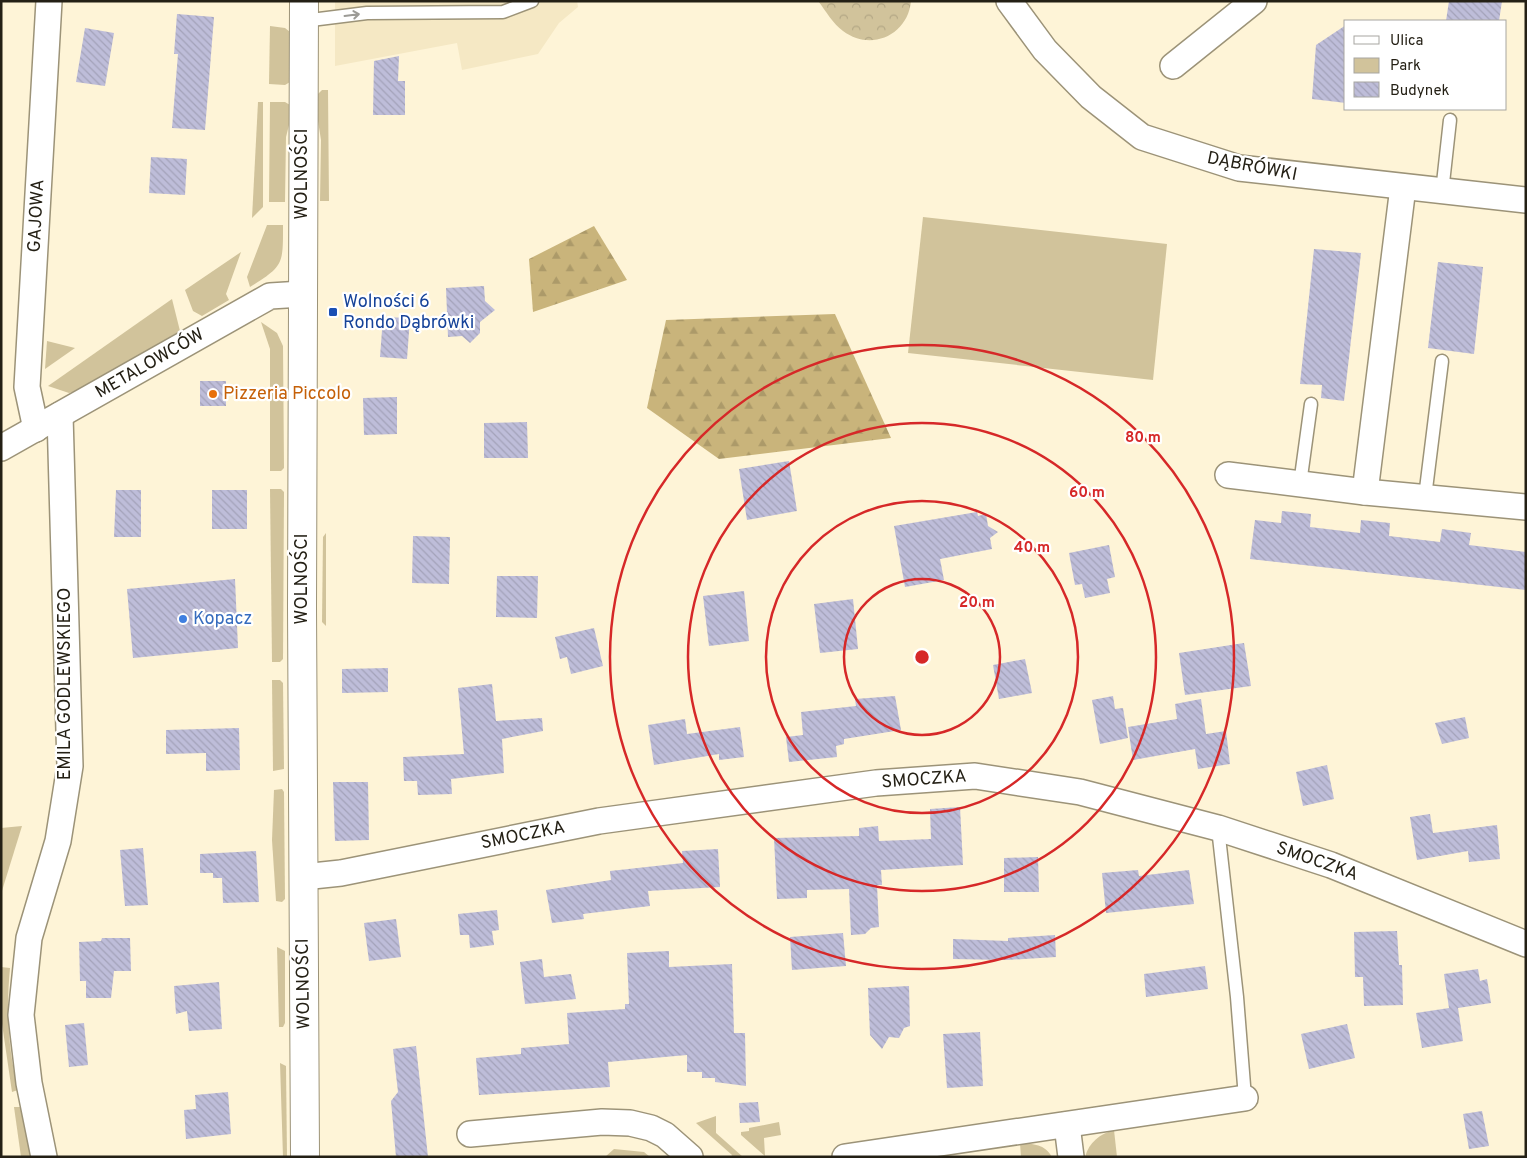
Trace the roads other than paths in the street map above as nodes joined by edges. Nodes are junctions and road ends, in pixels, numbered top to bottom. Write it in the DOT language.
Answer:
graph roads {
  1 [pos="49,1"];
  2 [pos="532,1"];
  3 [pos="1008,1"];
  4 [pos="1254,1"];
  5 [pos="304,11"];
  6 [pos="1173,66"];
  7 [pos="1450,120"];
  8 [pos="1403,187"];
  9 [pos="1442,192"];
  10 [pos="1526,200"];
  11 [pos="302,294"];
  12 [pos="1442,361"];
  13 [pos="1311,404"];
  14 [pos="60,415"];
  15 [pos="36,429"];
  16 [pos="1,448"];
  17 [pos="1228,475"];
  18 [pos="1300,484"];
  19 [pos="1365,492"];
  20 [pos="1425,497"];
  21 [pos="1526,508"];
  22 [pos="1218,828"];
  23 [pos="303,877"];
  24 [pos="1526,944"];
  25 [pos="1246,1098"];
  26 [pos="1067,1125"];
  27 [pos="470,1134"];
  28 [pos="44,1157"];
  29 [pos="305,1157"];
  30 [pos="690,1157"];
  31 [pos="845,1157"];
  32 [pos="1071,1157"];
  1 -- 15 [label="street, GAJOWA"];
  5 -- 2 [label="lane, one-way"];
  3 -- 8 [label="street, DĄBRÓWKI"];
  4 -- 6 [label="street"];
  5 -- 11 [label="main road, WOLNOŚCI"];
  7 -- 9 [label="lane"];
  8 -- 9 [label="street, DĄBRÓWKI"];
  8 -- 19 [label="street"];
  9 -- 10 [label="street, DĄBRÓWKI"];
  11 -- 14 [label="street, METALOWCÓW"];
  11 -- 23 [label="main road, WOLNOŚCI"];
  12 -- 20 [label="lane"];
  13 -- 18 [label="lane"];
  14 -- 15 [label="street, METALOWCÓW"];
  14 -- 28 [label="street, EMILA GODLEWSKIEGO"];
  15 -- 16 [label="street, METALOWCÓW"];
  17 -- 18 [label="street"];
  18 -- 19 [label="street"];
  19 -- 20 [label="street"];
  20 -- 21 [label="street"];
  22 -- 23 [label="street, SMOCZKA"];
  22 -- 24 [label="street, SMOCZKA"];
  22 -- 25 [label="lane"];
  23 -- 29 [label="main road, WOLNOŚCI"];
  25 -- 26 [label="street"];
  26 -- 31 [label="street"];
  26 -- 32 [label="street"];
  27 -- 30 [label="street"];
}
